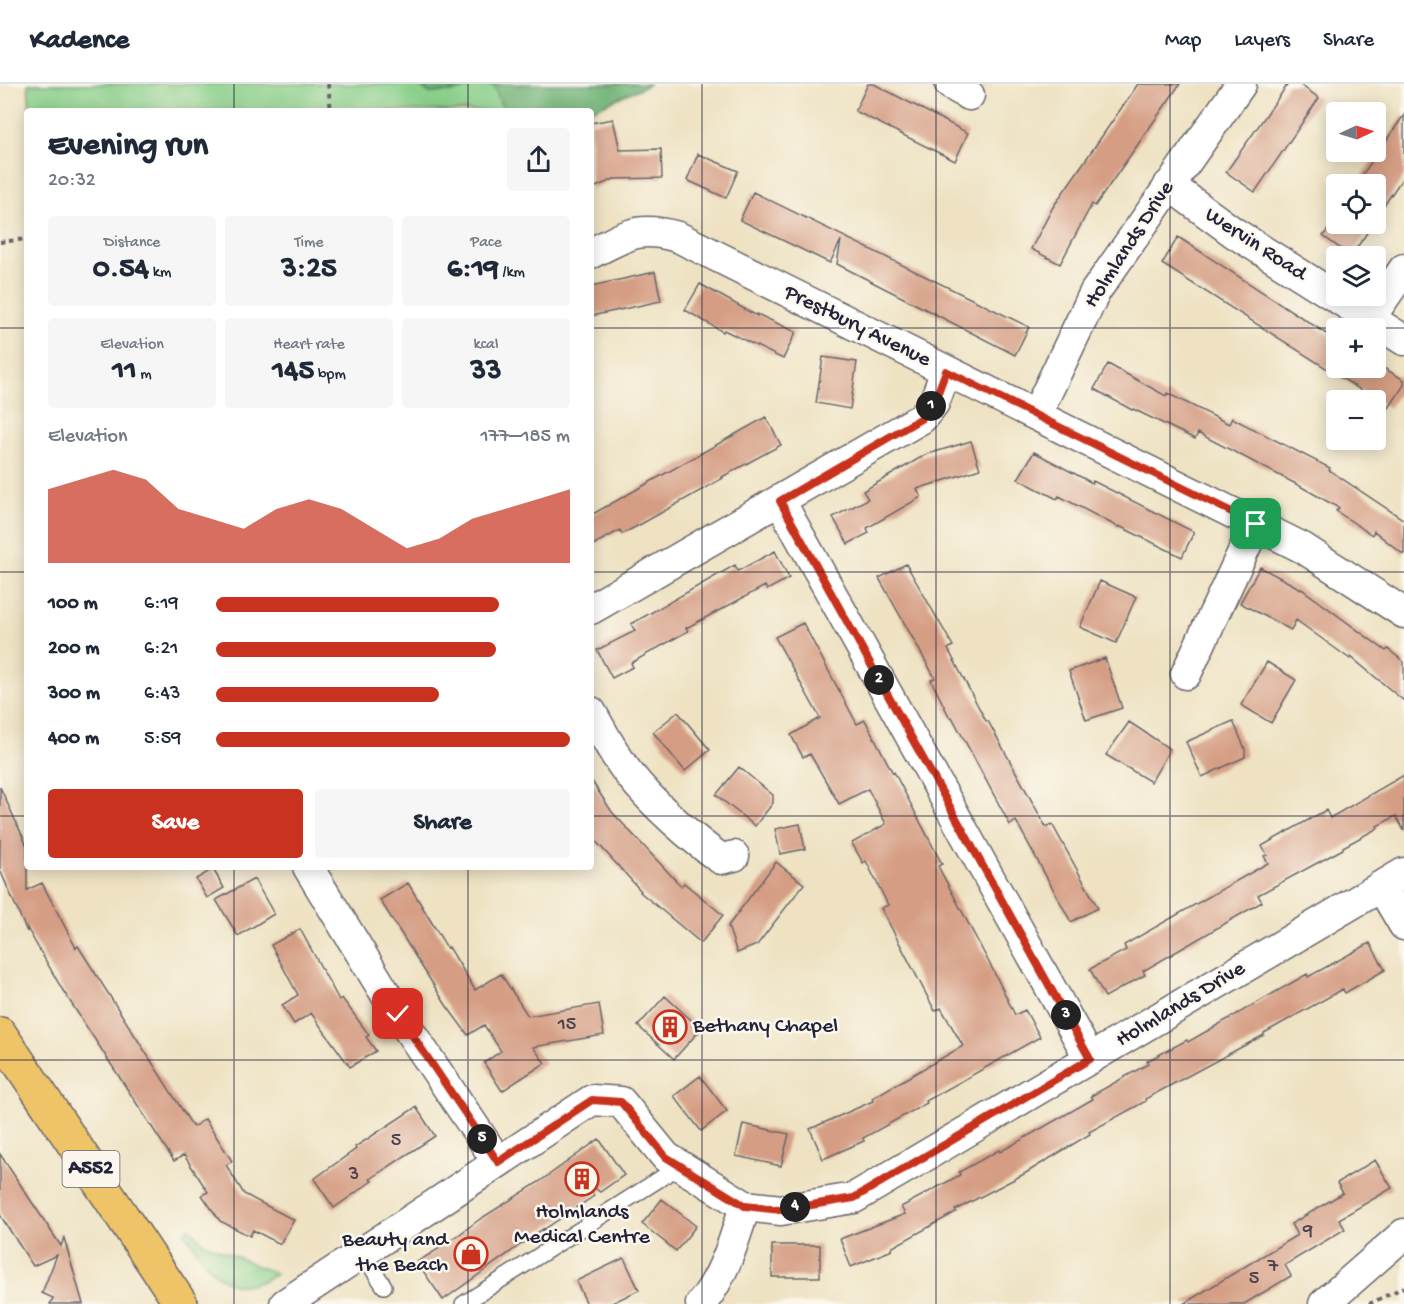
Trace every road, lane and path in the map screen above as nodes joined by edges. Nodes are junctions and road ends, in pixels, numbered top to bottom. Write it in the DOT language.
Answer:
graph roads {
  1 [pos="328,84"];
  2 [pos="1241,84"];
  3 [pos="331,108"];
  4 [pos="1169,185"];
  5 [pos="24,239"];
  6 [pos="0,242"];
  7 [pos="594,252"];
  8 [pos="1404,269"];
  9 [pos="1370,318"];
  10 [pos="1386,328"];
  11 [pos="1404,340"];
  12 [pos="946,371"];
  13 [pos="1036,415"];
  14 [pos="780,501"];
  15 [pos="1256,524"];
  16 [pos="594,607"];
  17 [pos="1404,612"];
  18 [pos="1186,674"];
  19 [pos="594,717"];
  20 [pos="727,862"];
  21 [pos="310,870"];
  22 [pos="1392,879"];
  23 [pos="1404,925"];
  24 [pos="0,1034"];
  25 [pos="1090,1059"];
  26 [pos="498,1162"];
  27 [pos="680,1166"];
  28 [pos="745,1206"];
  29 [pos="1404,1234"];
  30 [pos="362,1253"];
  31 [pos="384,1286"];
  32 [pos="1404,1287"];
  33 [pos="181,1304"];
  34 [pos="285,1304"];
  35 [pos="463,1304"];
  36 [pos="701,1304"];
  37 [pos="1324,1304"];
  38 [pos="1369,1304"];
  1 -- 3 [label="path"];
  2 -- 4 [label="street, Holmlands Drive"];
  4 -- 9 [label="street, Wervin Road"];
  4 -- 13 [label="street, Holmlands Drive"];
  5 -- 6 [label="path"];
  7 -- 12 [label="street, Prestbury Avenue"];
  8 -- 9 [label="street"];
  10 -- 11 [label="street, Wervin Road"];
  12 -- 13 [label="street, Prestbury Avenue"];
  12 -- 14 [label="street"];
  13 -- 15 [label="street, Prestbury Avenue"];
  14 -- 16 [label="street"];
  14 -- 25 [label="street"];
  15 -- 17 [label="street, Prestbury Avenue"];
  15 -- 18 [label="street"];
  19 -- 20 [label="street"];
  21 -- 26 [label="street"];
  22 -- 23 [label="street"];
  22 -- 25 [label="street, Holmlands Drive"];
  24 -- 33 [label="highway, A552"];
  25 -- 28 [label="street, Holmlands Drive"];
  26 -- 27 [label="street, Holmlands Drive"];
  26 -- 30 [label="street, Holmlands Drive"];
  27 -- 28 [label="street, Holmlands Drive"];
  27 -- 35 [label="lane"];
  28 -- 36 [label="street"];
  29 -- 37 [label="street"];
  30 -- 31 [label="lane"];
  30 -- 34 [label="street, Holmlands Drive"];
  32 -- 38 [label="path"];
}
